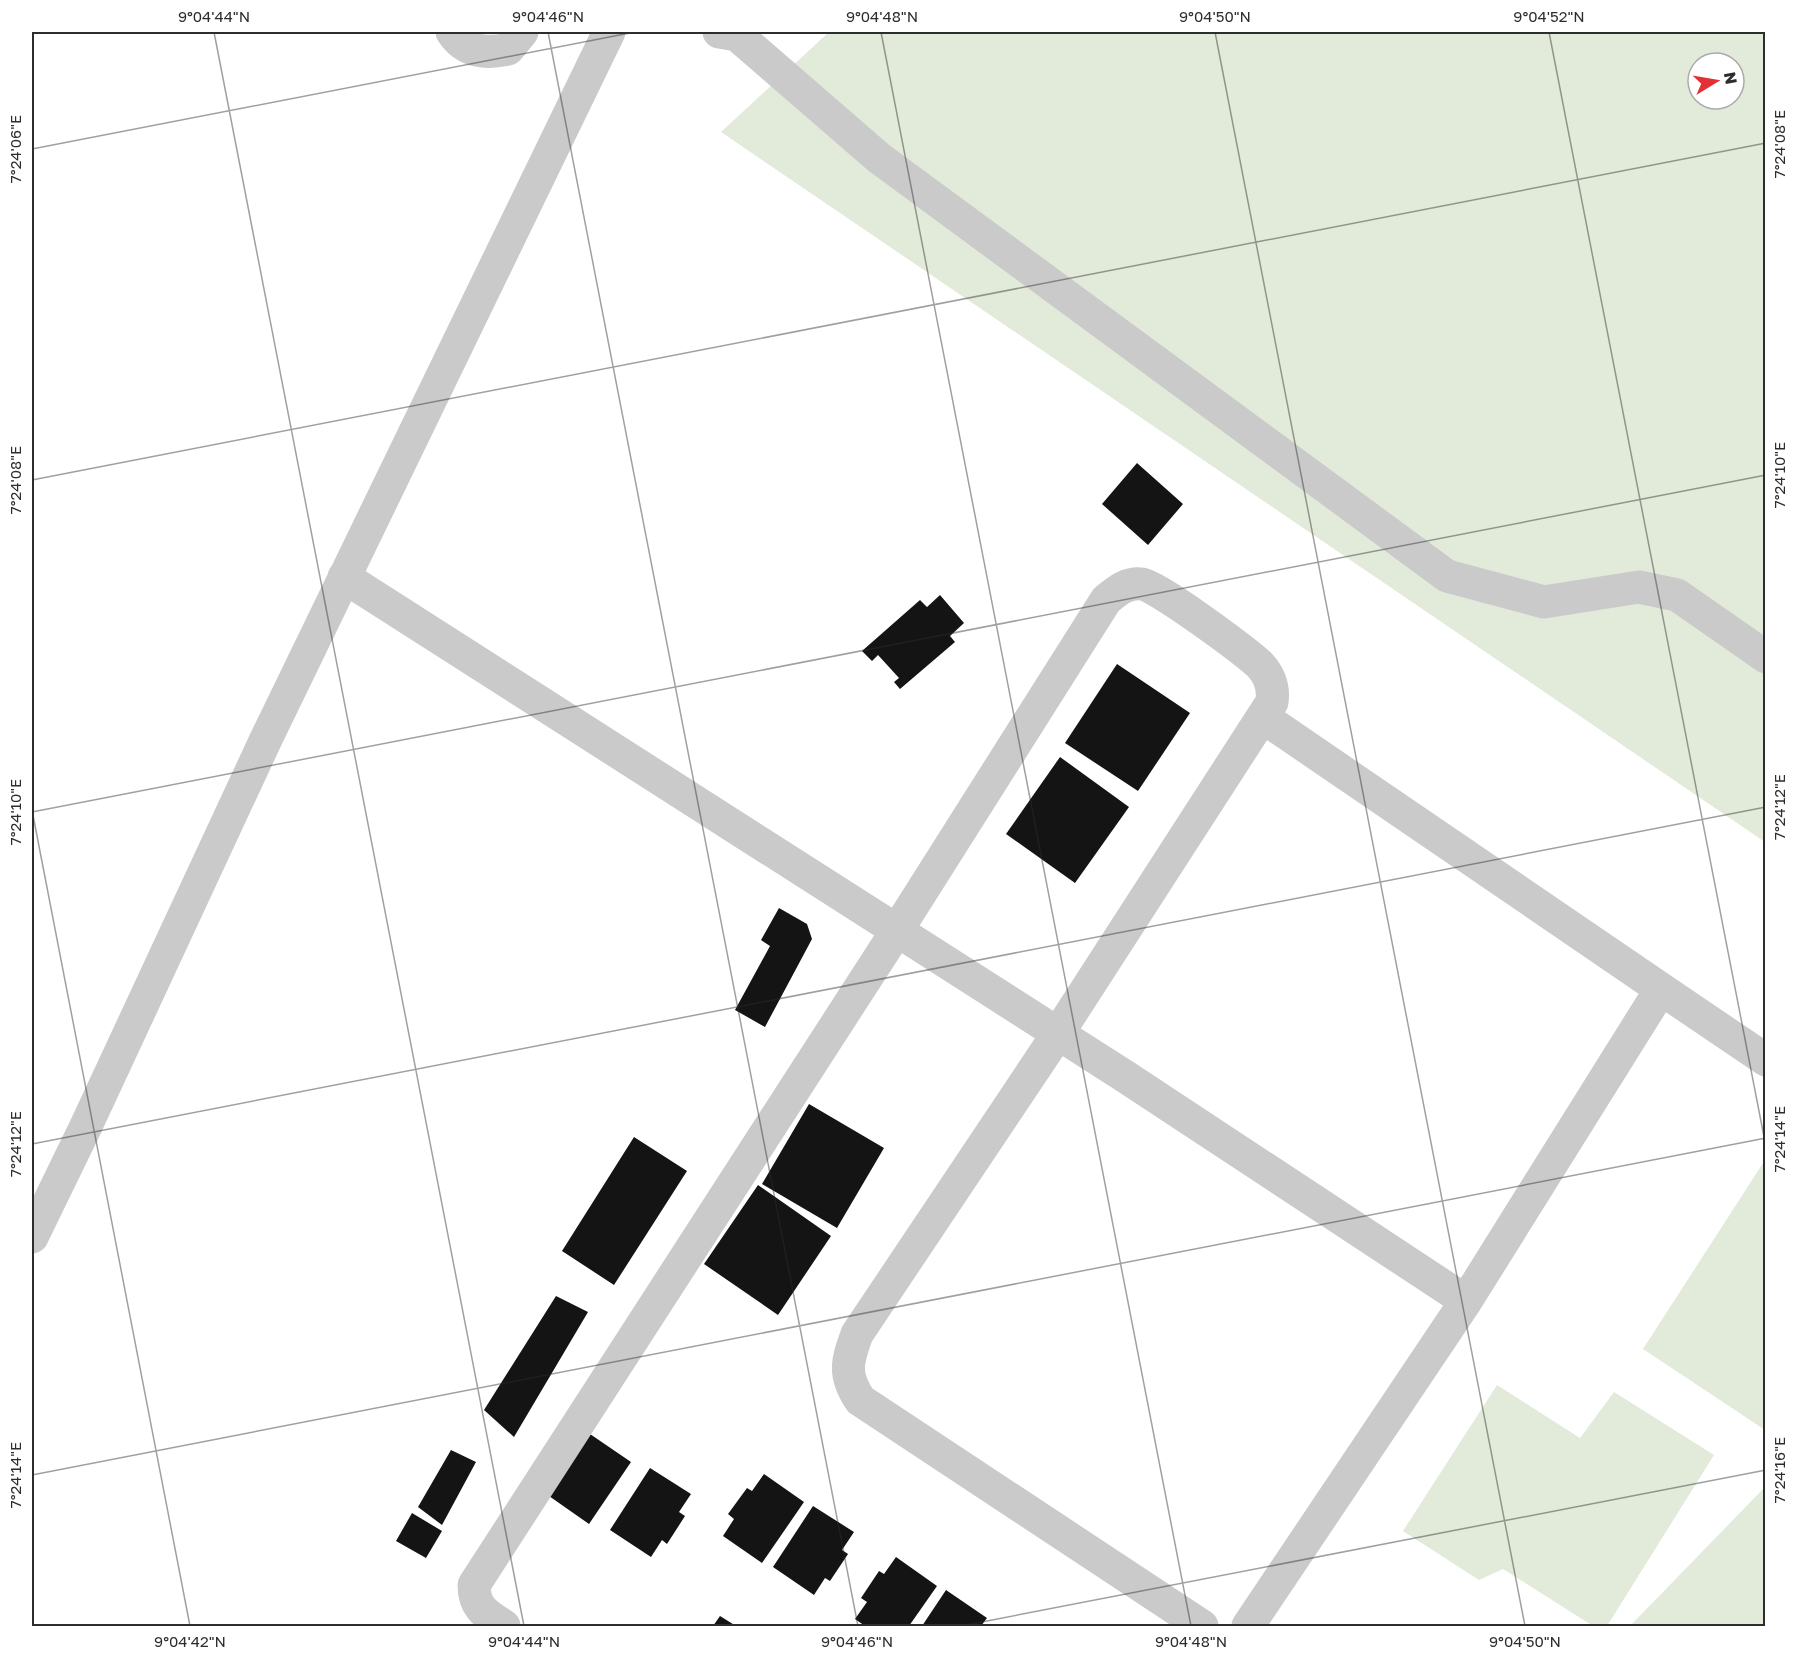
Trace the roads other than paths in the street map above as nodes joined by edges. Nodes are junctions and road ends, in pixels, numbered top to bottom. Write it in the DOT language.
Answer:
graph roads {
  1 [pos="452,32"];
  2 [pos="522,32"];
  3 [pos="609,32"];
  4 [pos="719,32"];
  5 [pos="344,577"];
  6 [pos="1766,657"];
  7 [pos="1264,718"];
  8 [pos="896,932"];
  9 [pos="1661,989"];
  10 [pos="1057,1035"];
  11 [pos="1766,1060"];
  12 [pos="32,1237"];
  13 [pos="1466,1301"];
  14 [pos="504,1626"];
  15 [pos="1202,1626"];
  16 [pos="1248,1626"];
  1 -- 2 [label="street"];
  3 -- 5 [label="street"];
  4 -- 6 [label="street"];
  5 -- 8 [label="street"];
  5 -- 12 [label="street"];
  7 -- 8 [label="street"];
  7 -- 9 [label="street"];
  7 -- 10 [label="street"];
  8 -- 10 [label="street"];
  8 -- 14 [label="street"];
  9 -- 11 [label="street"];
  9 -- 13 [label="street"];
  10 -- 13 [label="street"];
  10 -- 15 [label="street"];
  13 -- 16 [label="street"];
}
